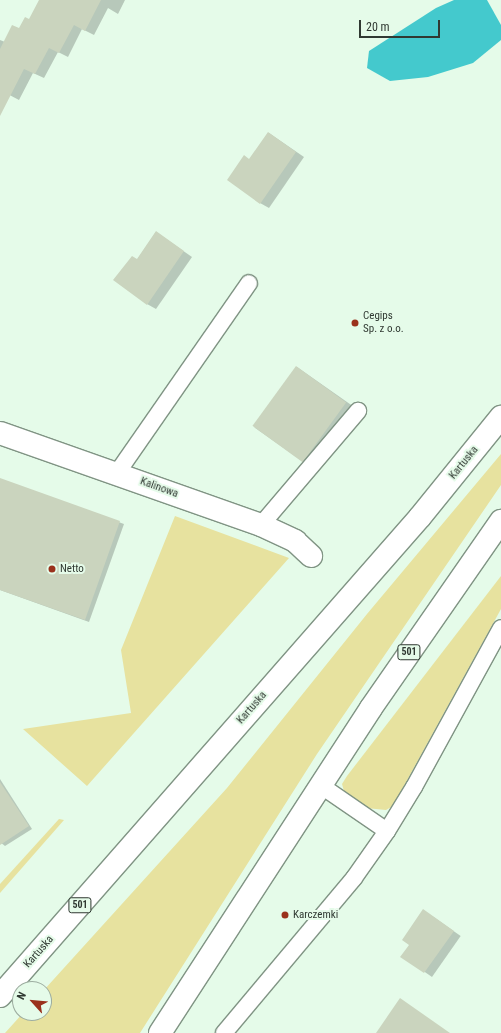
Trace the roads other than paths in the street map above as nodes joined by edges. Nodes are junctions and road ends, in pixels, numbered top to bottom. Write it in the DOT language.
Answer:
graph roads {
  1 [pos="249,282"];
  2 [pos="358,411"];
  3 [pos="501,417"];
  4 [pos="0,432"];
  5 [pos="117,474"];
  6 [pos="501,521"];
  7 [pos="261,525"];
  8 [pos="311,556"];
  9 [pos="501,628"];
  10 [pos="320,785"];
  11 [pos="387,831"];
  12 [pos="4,987"];
  13 [pos="160,1033"];
  14 [pos="224,1033"];
  1 -- 5 [label="lane"];
  2 -- 7 [label="lane"];
  3 -- 12 [label="main road, Kartuska / 501"];
  4 -- 5 [label="main road, Kalinowa"];
  5 -- 7 [label="main road, Kalinowa"];
  6 -- 10 [label="main road, 501"];
  7 -- 8 [label="main road, Kalinowa"];
  9 -- 11 [label="lane"];
  10 -- 11 [label="lane"];
  10 -- 13 [label="main road, 501"];
  11 -- 14 [label="lane"];
}
